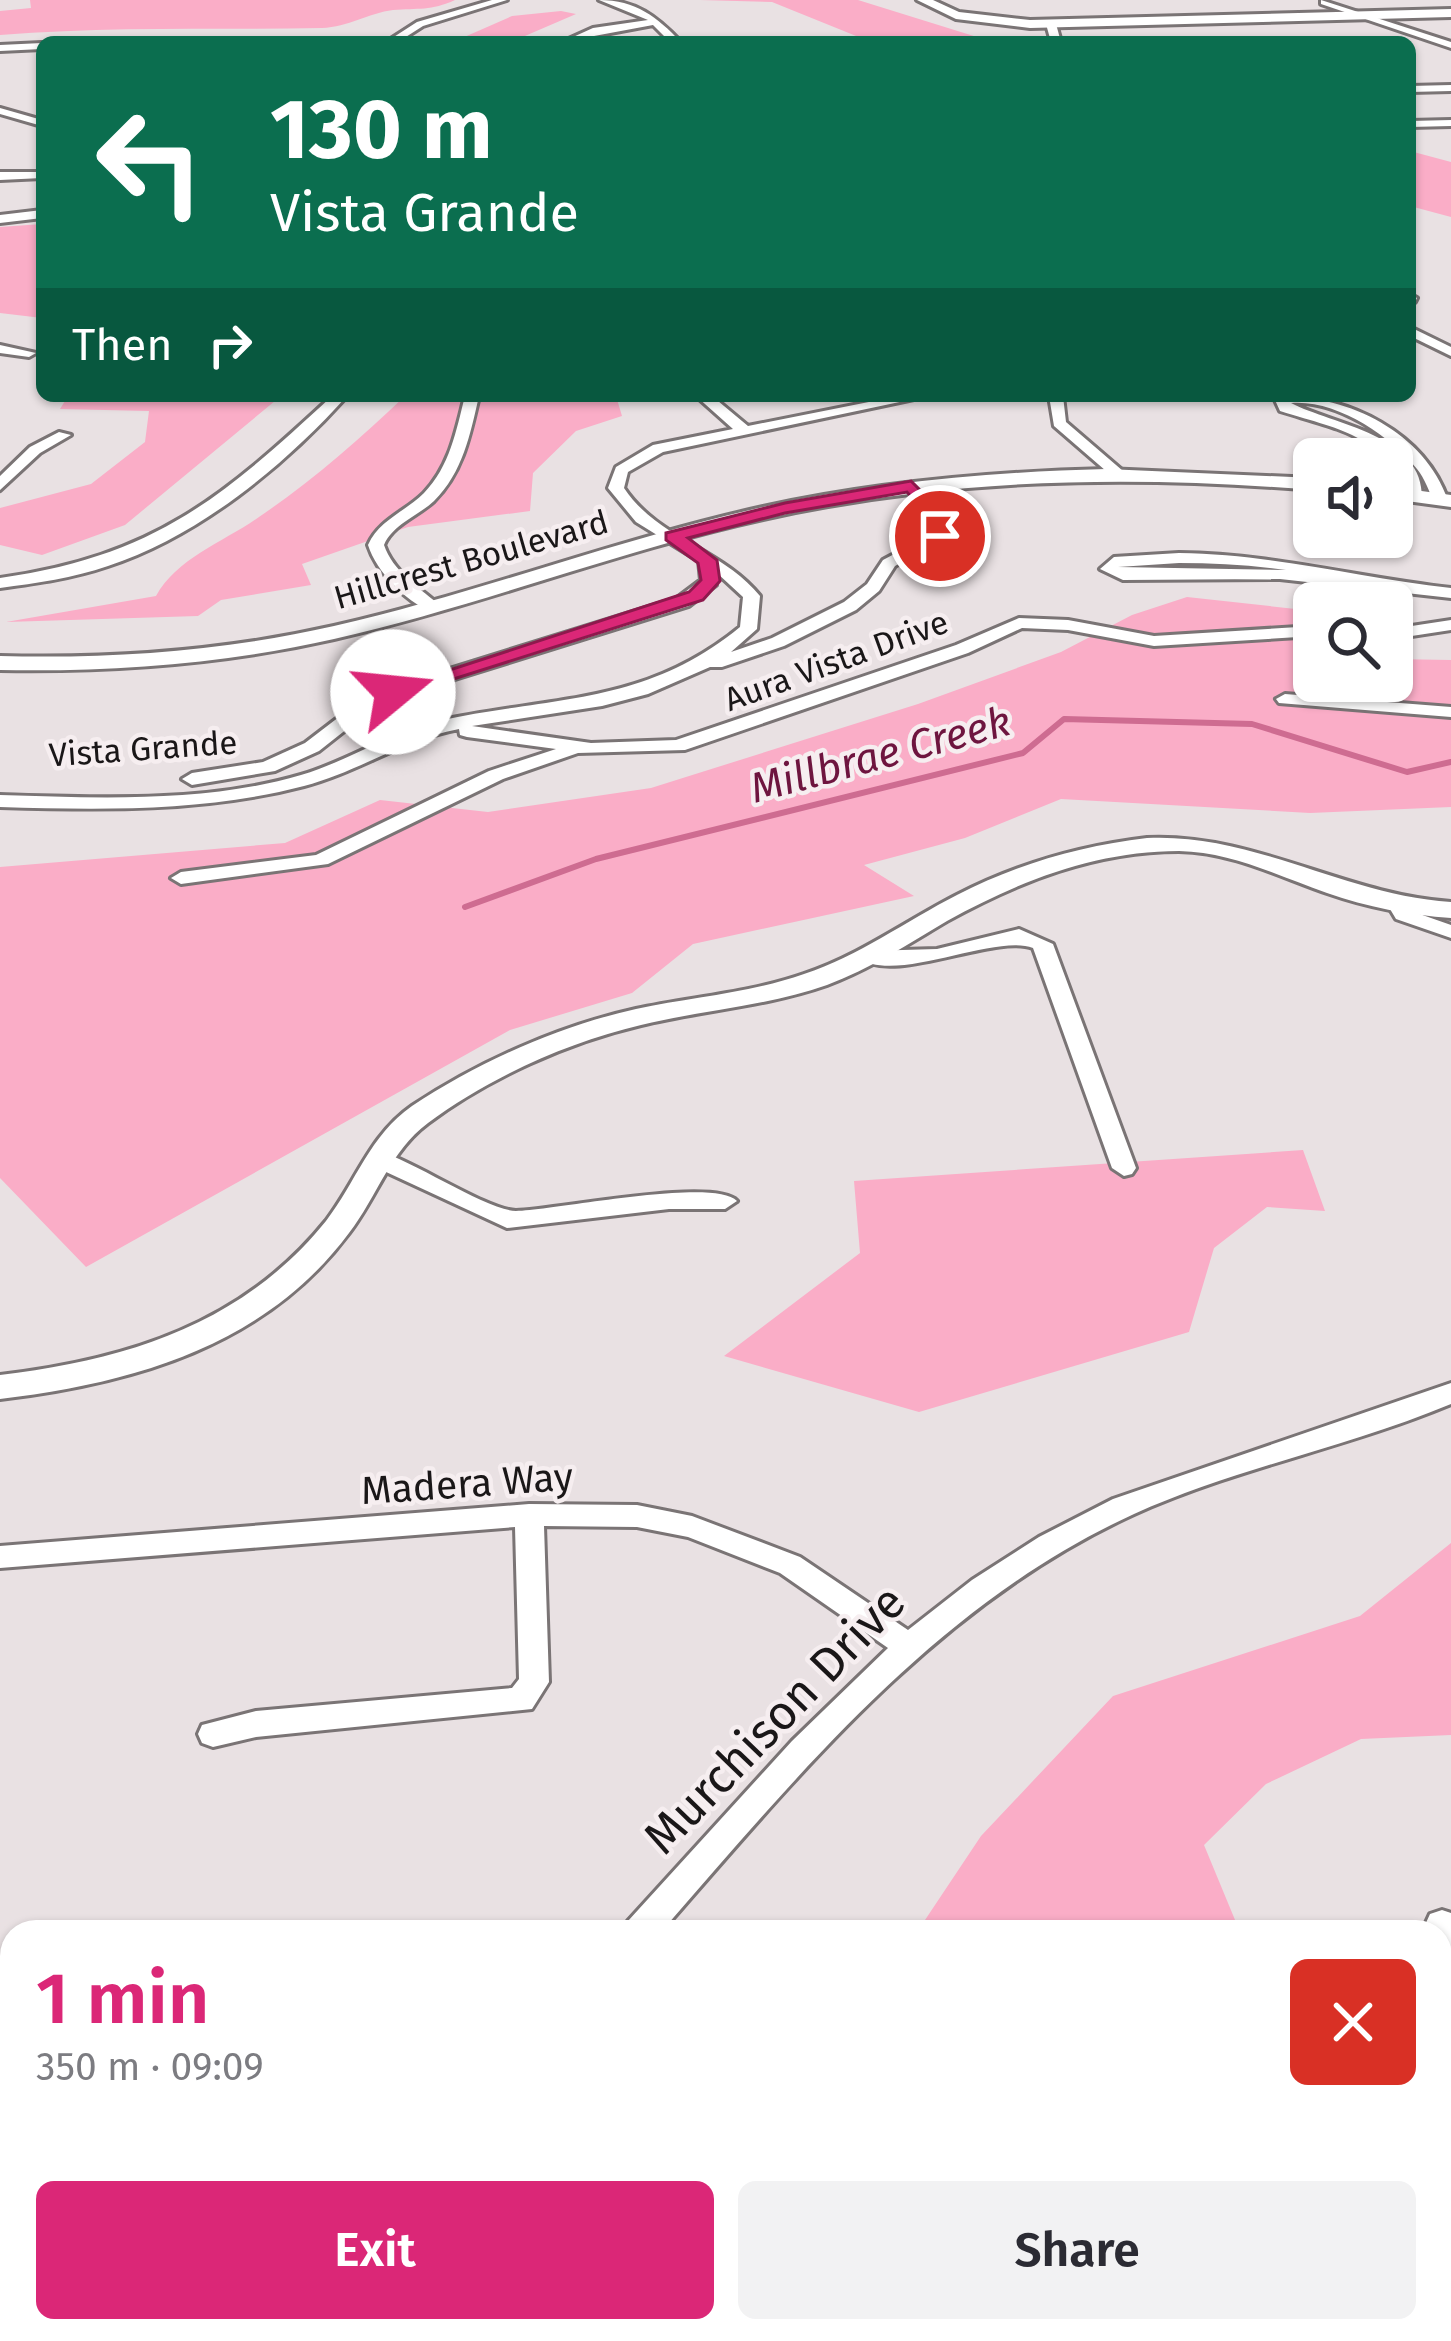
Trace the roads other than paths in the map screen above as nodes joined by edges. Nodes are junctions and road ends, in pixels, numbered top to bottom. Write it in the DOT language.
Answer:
graph roads {
  1 [pos="502,0"];
  2 [pos="604,0"];
  3 [pos="923,0"];
  4 [pos="1324,2"];
  5 [pos="1451,13"];
  6 [pos="1368,15"];
  7 [pos="656,22"];
  8 [pos="1051,24"];
  9 [pos="401,36"];
  10 [pos="582,36"];
  11 [pos="670,36"];
  12 [pos="1054,36"];
  13 [pos="1451,45"];
  14 [pos="36,46"];
  15 [pos="1416,46"];
  16 [pos="0,48"];
  17 [pos="1451,88"];
  18 [pos="1416,89"];
  19 [pos="0,111"];
  20 [pos="36,121"];
  21 [pos="1451,125"];
  22 [pos="1416,126"];
  23 [pos="36,175"];
  24 [pos="0,176"];
  25 [pos="36,215"];
  26 [pos="0,219"];
  27 [pos="1416,335"];
  28 [pos="0,349"];
  29 [pos="29,352"];
  30 [pos="1451,352"];
  31 [pos="334,402"];
  32 [pos="470,402"];
  33 [pos="710,402"];
  34 [pos="891,402"];
  35 [pos="1057,402"];
  36 [pos="1283,402"];
  37 [pos="1324,402"];
  38 [pos="745,431"];
  39 [pos="64,435"];
  40 [pos="1118,474"];
  41 [pos="1293,483"];
  42 [pos="0,485"];
  43 [pos="911,486"];
  44 [pos="1413,496"];
  45 [pos="1416,496"];
  46 [pos="1446,500"];
  47 [pos="673,536"];
  48 [pos="707,560"];
  49 [pos="1372,581"];
  50 [pos="0,583"];
  51 [pos="1451,593"];
  52 [pos="431,608"];
  53 [pos="1451,625"];
  54 [pos="1413,631"];
  55 [pos="1293,632"];
  56 [pos="0,663"];
  57 [pos="685,673"];
  58 [pos="1285,699"];
  59 [pos="1451,712"];
  60 [pos="416,732"];
  61 [pos="591,749"];
  62 [pos="0,785"];
  63 [pos="0,801"];
  64 [pos="181,878"];
  65 [pos="1397,904"];
  66 [pos="1451,910"];
  67 [pos="1451,932"];
  68 [pos="868,957"];
  69 [pos="379,1160"];
  70 [pos="1124,1168"];
  71 [pos="725,1201"];
  72 [pos="0,1387"];
  73 [pos="1451,1394"];
  74 [pos="529,1515"];
  75 [pos="0,1557"];
  76 [pos="907,1645"];
  77 [pos="213,1734"];
  78 [pos="651,1920"];
  1 -- 9 [label="street"];
  2 -- 7 [label="street"];
  3 -- 8 [label="street"];
  4 -- 6 [label="street"];
  5 -- 6 [label="street"];
  6 -- 8 [label="street"];
  6 -- 13 [label="street"];
  7 -- 10 [label="street"];
  7 -- 11 [label="street"];
  8 -- 12 [label="street"];
  13 -- 15 [label="street"];
  14 -- 16 [label="street"];
  17 -- 18 [label="street"];
  19 -- 20 [label="street"];
  21 -- 22 [label="street"];
  23 -- 24 [label="street"];
  25 -- 26 [label="street"];
  27 -- 30 [label="street"];
  28 -- 29 [label="street"];
  31 -- 50 [label="street"];
  32 -- 52 [label="street"];
  33 -- 38 [label="street"];
  34 -- 38 [label="street"];
  35 -- 40 [label="street"];
  36 -- 45 [label="street"];
  37 -- 46 [label="street"];
  38 -- 47 [label="street"];
  39 -- 42 [label="street"];
  40 -- 41 [label="street, Hillcrest Boulevard"];
  40 -- 43 [label="street, Hillcrest Boulevard"];
  43 -- 47 [label="street, Hillcrest Boulevard"];
  43 -- 57 [label="street"];
  44 -- 45 [label="street"];
  45 -- 46 [label="street"];
  47 -- 48 [label="street"];
  47 -- 52 [label="street, Hillcrest Boulevard"];
  48 -- 57 [label="street"];
  48 -- 62 [label="street, Vista Grande"];
  49 -- 49 [label="street"];
  49 -- 51 [label="street"];
  52 -- 56 [label="street, Hillcrest Boulevard"];
  53 -- 54 [label="street"];
  55 -- 61 [label="street, Aura Vista Drive"];
  57 -- 60 [label="street"];
  58 -- 59 [label="street"];
  60 -- 61 [label="street"];
  60 -- 63 [label="street"];
  61 -- 64 [label="street"];
  65 -- 66 [label="street"];
  65 -- 67 [label="street"];
  65 -- 68 [label="street"];
  68 -- 69 [label="street"];
  68 -- 70 [label="street"];
  69 -- 71 [label="street"];
  69 -- 72 [label="street"];
  73 -- 76 [label="street, Murchison Drive"];
  74 -- 75 [label="street, Madera Way"];
  74 -- 76 [label="street, Madera Way"];
  74 -- 77 [label="street"];
  76 -- 78 [label="street, Murchison Drive"];
}
